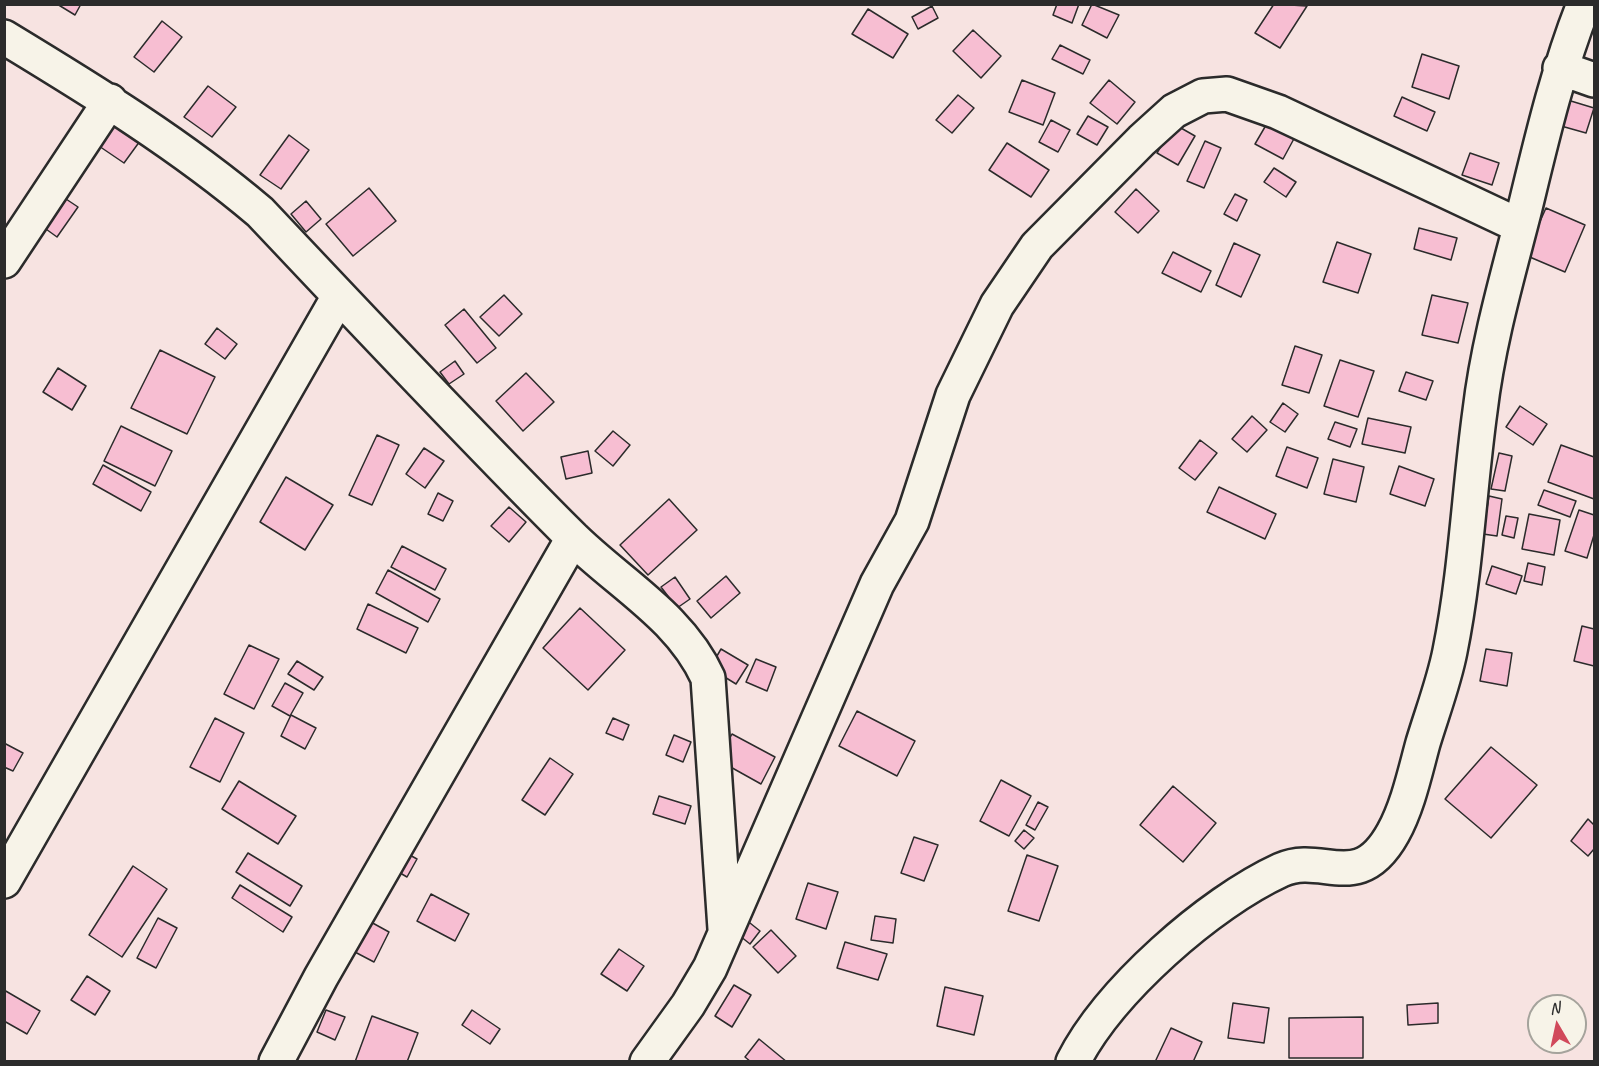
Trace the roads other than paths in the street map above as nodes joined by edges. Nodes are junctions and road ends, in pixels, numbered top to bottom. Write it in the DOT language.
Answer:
graph roads {
  1 [pos="1584,4"];
  2 [pos="4,37"];
  3 [pos="1560,68"];
  4 [pos="1594,80"];
  5 [pos="110,100"];
  6 [pos="1520,226"];
  7 [pos="4,261"];
  8 [pos="339,296"];
  9 [pos="573,538"];
  10 [pos="4,881"];
  11 [pos="725,934"];
  12 [pos="276,1062"];
  13 [pos="647,1062"];
  14 [pos="1073,1062"];
  1 -- 3 [label="street"];
  2 -- 5 [label="street"];
  3 -- 4 [label="street"];
  3 -- 6 [label="street"];
  5 -- 7 [label="street"];
  5 -- 8 [label="street"];
  6 -- 11 [label="street"];
  6 -- 14 [label="street"];
  8 -- 9 [label="street"];
  8 -- 10 [label="street"];
  9 -- 11 [label="street"];
  9 -- 12 [label="street"];
  11 -- 13 [label="street"];
}
